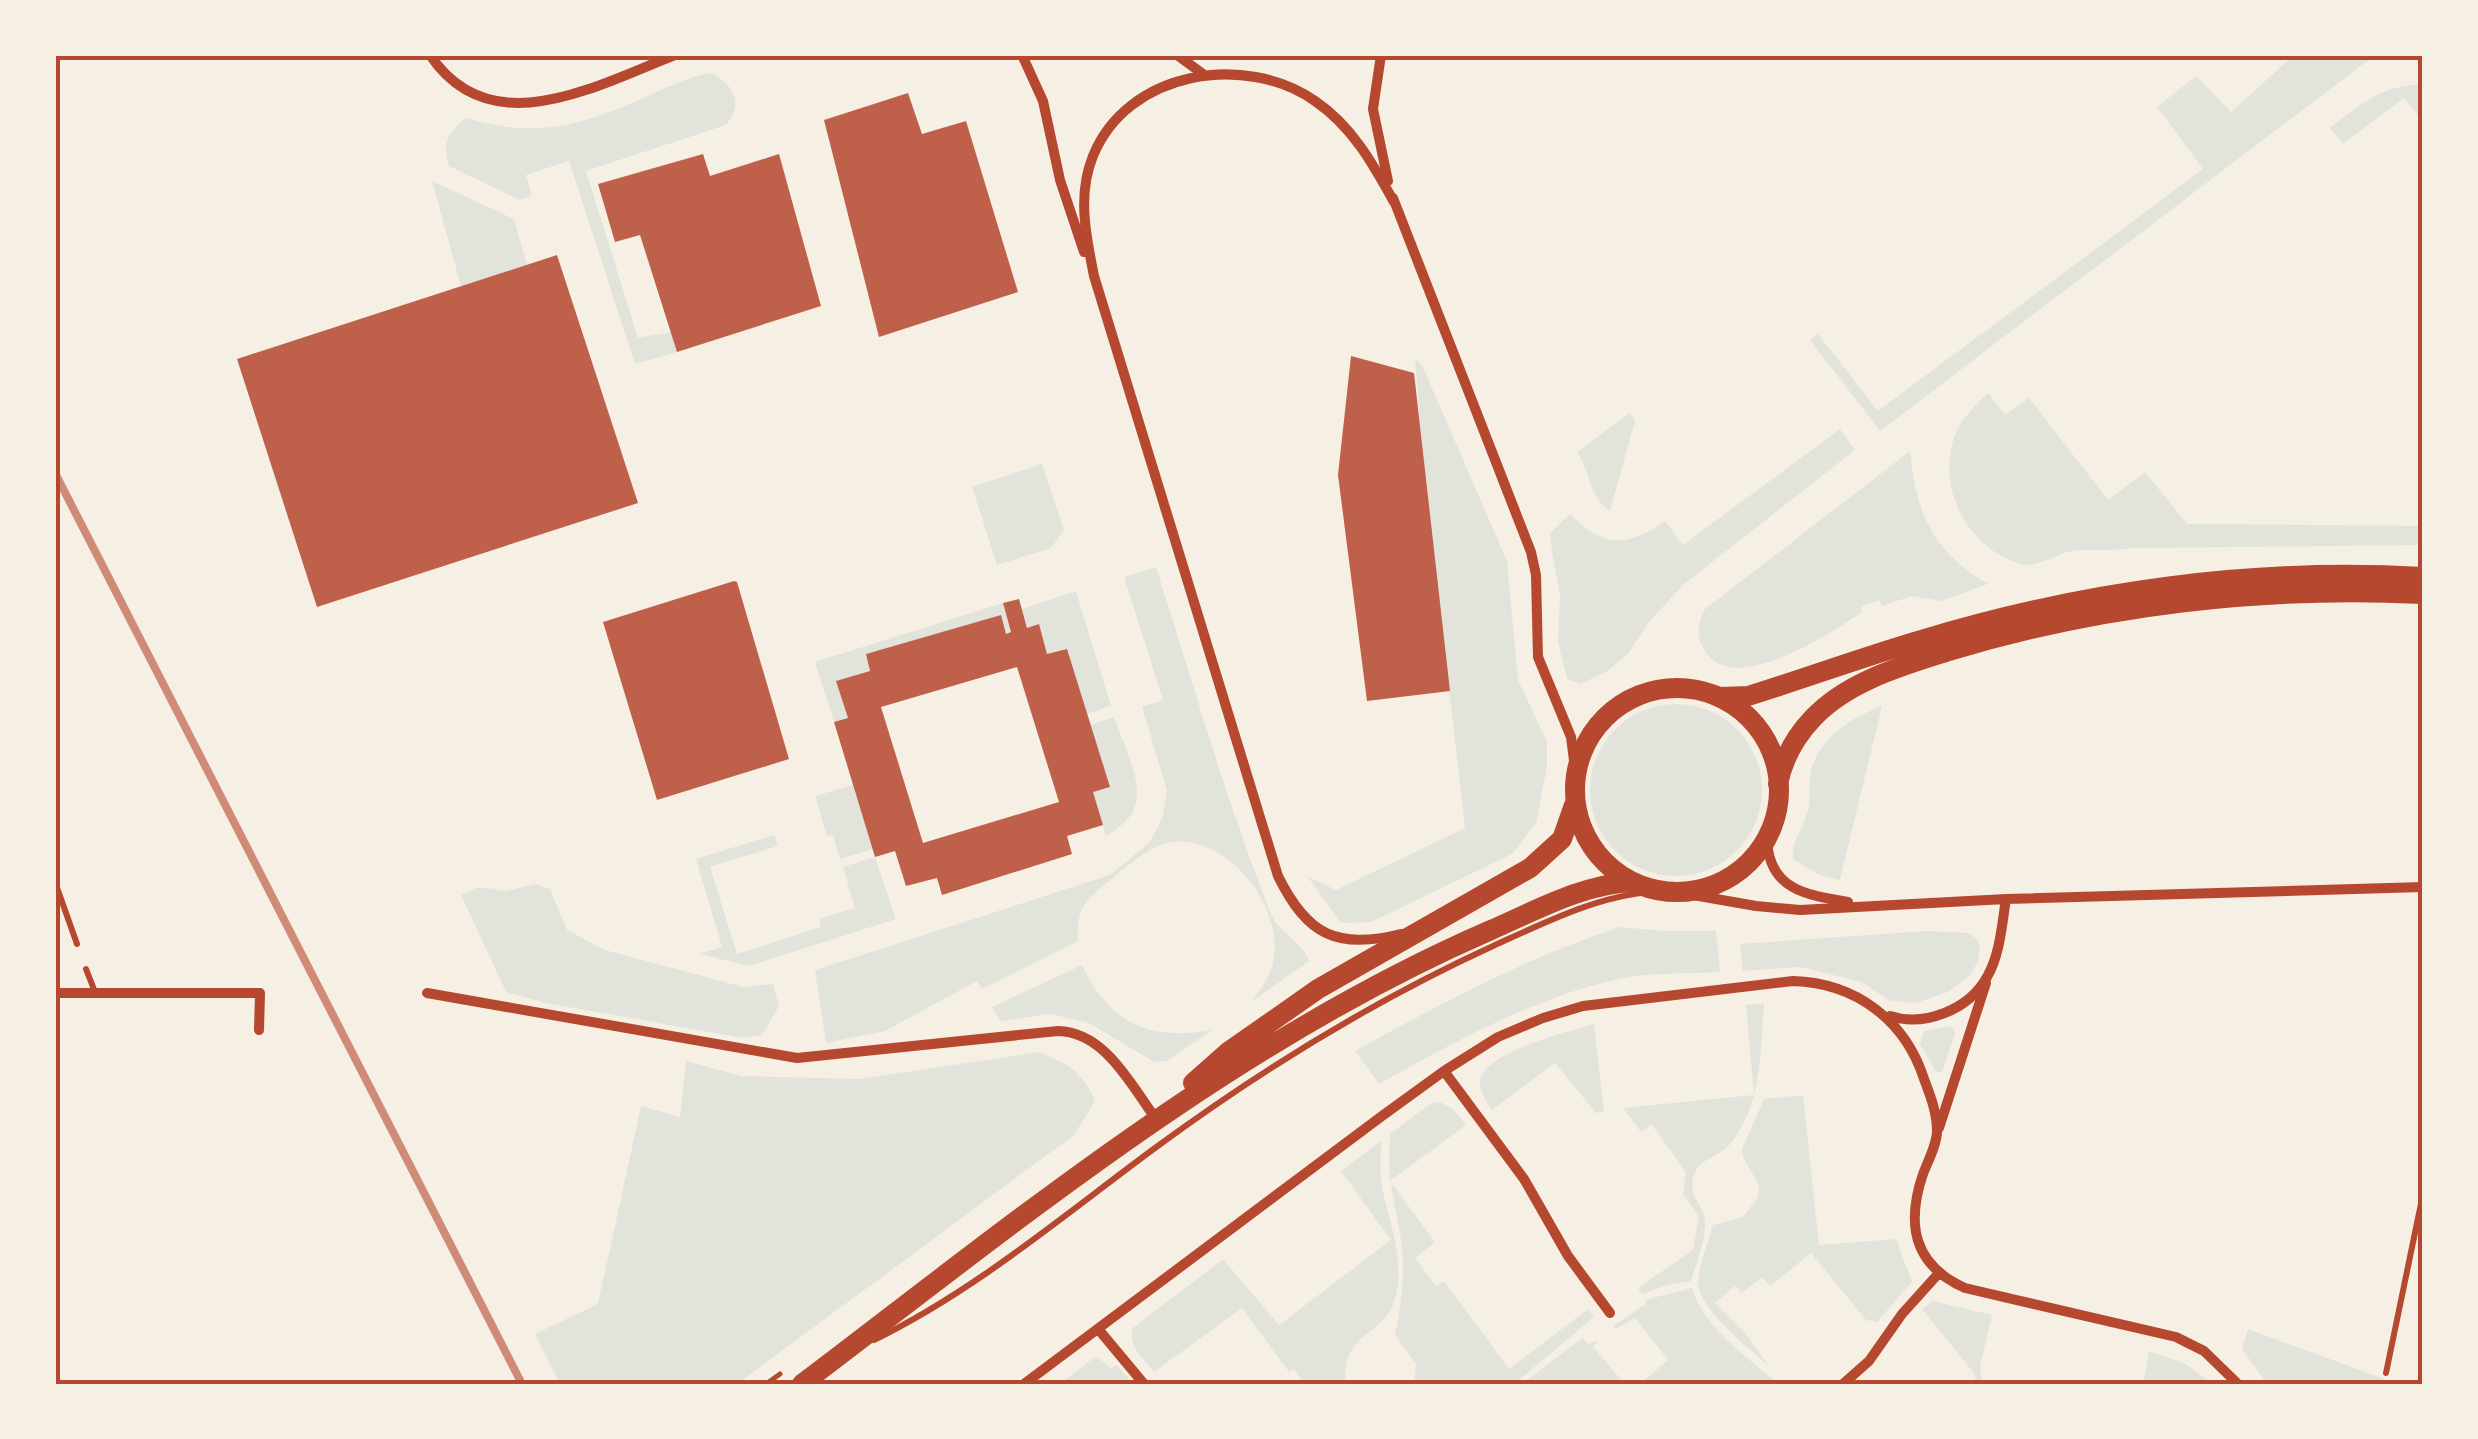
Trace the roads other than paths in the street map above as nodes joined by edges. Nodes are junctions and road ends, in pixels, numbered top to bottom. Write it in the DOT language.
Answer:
graph roads {
  1 [pos="430,55"];
  2 [pos="675,55"];
  3 [pos="1022,55"];
  4 [pos="1177,55"];
  5 [pos="1381,55"];
  6 [pos="1203,74"];
  7 [pos="1394,202"];
  8 [pos="1094,276"];
  9 [pos="2423,577"];
  10 [pos="2423,594"];
  11 [pos="1719,696"];
  12 [pos="1576,776"];
  13 [pos="1778,784"];
  14 [pos="1576,800"];
  15 [pos="1766,838"];
  16 [pos="55,882"];
  17 [pos="1633,882"];
  18 [pos="2423,887"];
  19 [pos="1671,891"];
  20 [pos="2006,899"];
  21 [pos="1868,905"];
  22 [pos="1423,929"];
  23 [pos="77,944"];
  24 [pos="86,968"];
  25 [pos="1989,975"];
  26 [pos="95,992"];
  27 [pos="55,993"];
  28 [pos="428,993"];
  29 [pos="1886,1015"];
  30 [pos="259,1030"];
  31 [pos="1444,1071"];
  32 [pos="1156,1120"];
  33 [pos="1938,1134"];
  34 [pos="2423,1194"];
  35 [pos="1939,1274"];
  36 [pos="1610,1313"];
  37 [pos="1099,1330"];
  38 [pos="832,1361"];
  39 [pos="2386,1373"];
  40 [pos="802,1384"];
  41 [pos="1024,1384"];
  42 [pos="1144,1384"];
  43 [pos="1843,1384"];
  44 [pos="2238,1384"];
  1 -- 2 [label="street"];
  3 -- 8 [label="street"];
  4 -- 6 [label="street"];
  5 -- 7 [label="street"];
  6 -- 7 [label="street"];
  6 -- 8 [label="street"];
  7 -- 12 [label="street"];
  8 -- 22 [label="street"];
  9 -- 11 [label="main road"];
  10 -- 13 [label="main road"];
  11 -- 12 [label="main road"];
  11 -- 13 [label="main road"];
  12 -- 14 [label="main road"];
  13 -- 15 [label="main road"];
  14 -- 17 [label="main road"];
  14 -- 22 [label="main road"];
  15 -- 19 [label="main road"];
  15 -- 21 [label="street"];
  16 -- 23 [label="lane"];
  17 -- 19 [label="main road"];
  17 -- 32 [label="main road"];
  18 -- 20 [label="street"];
  19 -- 21 [label="street"];
  19 -- 38 [label="lane"];
  20 -- 21 [label="street"];
  20 -- 25 [label="street"];
  22 -- 32 [label="main road"];
  24 -- 26 [label="lane"];
  25 -- 29 [label="street"];
  25 -- 33 [label="street"];
  26 -- 27 [label="street"];
  26 -- 30 [label="street"];
  28 -- 32 [label="street"];
  29 -- 31 [label="street"];
  29 -- 33 [label="street"];
  31 -- 36 [label="street"];
  31 -- 37 [label="street"];
  32 -- 38 [label="main road"];
  33 -- 35 [label="street"];
  34 -- 39 [label="lane"];
  35 -- 43 [label="street"];
  35 -- 44 [label="street"];
  37 -- 41 [label="street"];
  37 -- 42 [label="street"];
  38 -- 40 [label="main road"];
}
